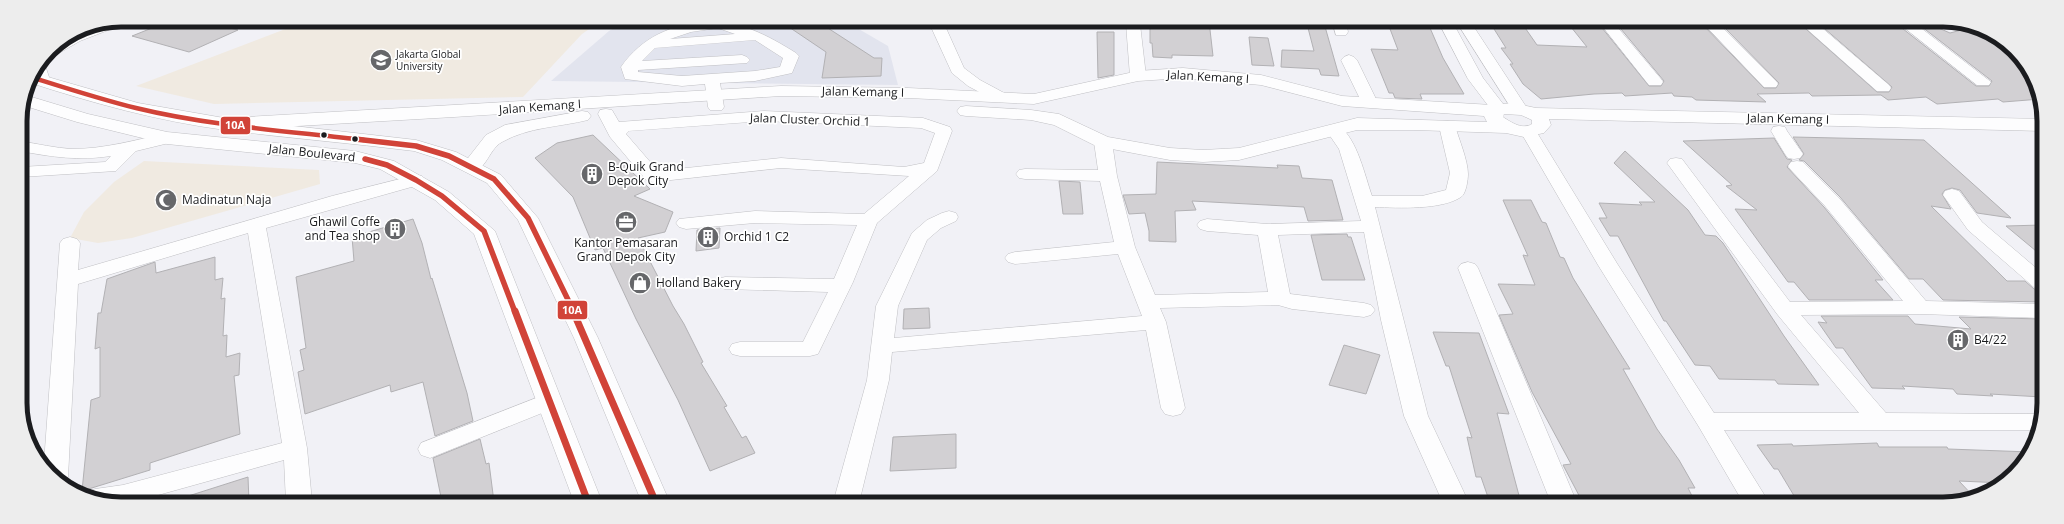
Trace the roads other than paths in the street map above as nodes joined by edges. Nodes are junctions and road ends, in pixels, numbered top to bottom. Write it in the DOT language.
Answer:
graph roads {
  1 [pos="692,27"];
  2 [pos="729,27"];
  3 [pos="936,27"];
  4 [pos="1133,27"];
  5 [pos="1448,27"];
  6 [pos="1467,27"];
  7 [pos="1610,27"];
  8 [pos="1714,27"];
  9 [pos="1812,27"];
  10 [pos="1911,27"];
  11 [pos="758,36"];
  12 [pos="725,40"];
  13 [pos="649,45"];
  14 [pos="742,60"];
  15 [pos="1349,60"];
  16 [pos="629,67"];
  17 [pos="39,76"];
  18 [pos="756,76"];
  19 [pos="1138,76"];
  20 [pos="1655,82"];
  21 [pos="1983,82"];
  22 [pos="1770,84"];
  23 [pos="1883,88"];
  24 [pos="1066,93"];
  25 [pos="714,94"];
  26 [pos="29,102"];
  27 [pos="993,102"];
  28 [pos="1342,102"];
  29 [pos="1370,103"];
  30 [pos="1498,110"];
  31 [pos="606,114"];
  32 [pos="1058,120"];
  33 [pos="1526,121"];
  34 [pos="224,124"];
  35 [pos="1357,124"];
  36 [pos="2037,125"];
  37 [pos="1446,126"];
  38 [pos="1334,130"];
  39 [pos="1779,131"];
  40 [pos="616,132"];
  41 [pos="2037,135"];
  42 [pos="166,138"];
  43 [pos="1103,142"];
  44 [pos="27,147"];
  45 [pos="130,147"];
  46 [pos="1676,163"];
  47 [pos="471,167"];
  48 [pos="931,167"];
  49 [pos="27,172"];
  50 [pos="1025,174"];
  51 [pos="1108,176"];
  52 [pos="416,180"];
  53 [pos="1363,201"];
  54 [pos="1965,213"];
  55 [pos="949,217"];
  56 [pos="869,220"];
  57 [pos="686,223"];
  58 [pos="256,224"];
  59 [pos="1207,225"];
  60 [pos="1372,226"];
  61 [pos="1267,230"];
  62 [pos="70,243"];
  63 [pos="1125,247"];
  64 [pos="1015,258"];
  65 [pos="1468,268"];
  66 [pos="68,280"];
  67 [pos="2037,280"];
  68 [pos="725,283"];
  69 [pos="841,286"];
  70 [pos="1280,298"];
  71 [pos="1920,306"];
  72 [pos="1784,309"];
  73 [pos="1364,310"];
  74 [pos="2037,311"];
  75 [pos="1151,312"];
  76 [pos="881,346"];
  77 [pos="740,349"];
  78 [pos="549,400"];
  79 [pos="1173,408"];
  80 [pos="1707,421"];
  81 [pos="1879,421"];
  82 [pos="2035,422"];
  83 [pos="295,448"];
  84 [pos="430,449"];
  85 [pos="55,469"];
  86 [pos="112,497"];
  87 [pos="299,497"];
  88 [pos="586,497"];
  89 [pos="654,497"];
  90 [pos="848,497"];
  91 [pos="1453,497"];
  92 [pos="1562,497"];
  93 [pos="1753,497"];
  1 -- 13 [label="street"];
  2 -- 11 [label="street"];
  3 -- 27 [label="street"];
  4 -- 19 [label="street"];
  5 -- 30 [label="street"];
  6 -- 33 [label="street"];
  7 -- 20 [label="street"];
  8 -- 22 [label="street"];
  9 -- 23 [label="street"];
  10 -- 21 [label="street"];
  11 -- 12 [label="street"];
  11 -- 18 [label="street"];
  12 -- 13 [label="street"];
  12 -- 14 [label="street"];
  13 -- 16 [label="street"];
  14 -- 16 [label="street"];
  14 -- 18 [label="street"];
  15 -- 29 [label="street"];
  16 -- 25 [label="street"];
  17 -- 34 [label="street, Jalan Boulevard"];
  18 -- 25 [label="street"];
  19 -- 24 [label="street, Jalan Kemang I"];
  19 -- 28 [label="street, Jalan Kemang I"];
  24 -- 27 [label="street, Jalan Kemang I"];
  24 -- 32 [label="street"];
  25 -- 27 [label="street, Jalan Kemang I"];
  25 -- 31 [label="street, Jalan Kemang I"];
  25 -- 34 [label="street, Jalan Kemang I"];
  26 -- 42 [label="street, Jalan Boulevard"];
  27 -- 32 [label="street, Jalan Kemang I"];
  28 -- 29 [label="street, Jalan Kemang I"];
  28 -- 35 [label="street"];
  29 -- 30 [label="street, Jalan Kemang I"];
  30 -- 33 [label="street"];
  31 -- 40 [label="street"];
  31 -- 47 [label="street, Jalan Kemang I"];
  32 -- 43 [label="street, Jalan Kemang I"];
  33 -- 36 [label="street, Jalan Kemang I"];
  33 -- 37 [label="street, Jalan Kemang I"];
  33 -- 39 [label="street, Jalan Kemang I"];
  33 -- 80 [label="street"];
  34 -- 47 [label="street, Jalan Boulevard"];
  35 -- 37 [label="street, Jalan Kemang I"];
  35 -- 38 [label="street, Jalan Kemang I"];
  37 -- 53 [label="street"];
  38 -- 43 [label="street, Jalan Kemang I"];
  38 -- 53 [label="street"];
  39 -- 41 [label="street, Jalan Kemang I"];
  39 -- 71 [label="street"];
  40 -- 48 [label="street"];
  40 -- 48 [label="street, Jalan Cluster Orchid 1"];
  42 -- 45 [label="street"];
  42 -- 52 [label="street, Jalan Boulevard"];
  43 -- 51 [label="street"];
  44 -- 45 [label="street"];
  45 -- 49 [label="street"];
  46 -- 72 [label="street"];
  47 -- 89 [label="street, Jalan Boulevard"];
  48 -- 56 [label="street, Jalan Cluster Orchid 1"];
  50 -- 51 [label="street"];
  51 -- 63 [label="street"];
  52 -- 58 [label="street"];
  52 -- 78 [label="street, Jalan Boulevard"];
  53 -- 60 [label="street"];
  54 -- 67 [label="street"];
  55 -- 76 [label="street"];
  56 -- 57 [label="street"];
  56 -- 69 [label="street, Jalan Cluster Orchid 1"];
  58 -- 66 [label="street"];
  58 -- 83 [label="street"];
  59 -- 61 [label="street"];
  60 -- 61 [label="street"];
  60 -- 91 [label="street"];
  61 -- 70 [label="street"];
  62 -- 66 [label="street"];
  63 -- 64 [label="street"];
  63 -- 75 [label="street"];
  65 -- 92 [label="street"];
  66 -- 85 [label="street"];
  68 -- 69 [label="street"];
  69 -- 77 [label="street, Jalan Cluster Orchid 1"];
  70 -- 73 [label="street"];
  70 -- 75 [label="street"];
  71 -- 72 [label="street"];
  71 -- 74 [label="street"];
  72 -- 81 [label="street"];
  75 -- 76 [label="street"];
  75 -- 79 [label="street"];
  76 -- 90 [label="street"];
  78 -- 84 [label="street"];
  78 -- 88 [label="street, Jalan Boulevard"];
  80 -- 81 [label="street"];
  80 -- 93 [label="street"];
  81 -- 82 [label="street"];
  83 -- 86 [label="street"];
  83 -- 87 [label="street"];
}
